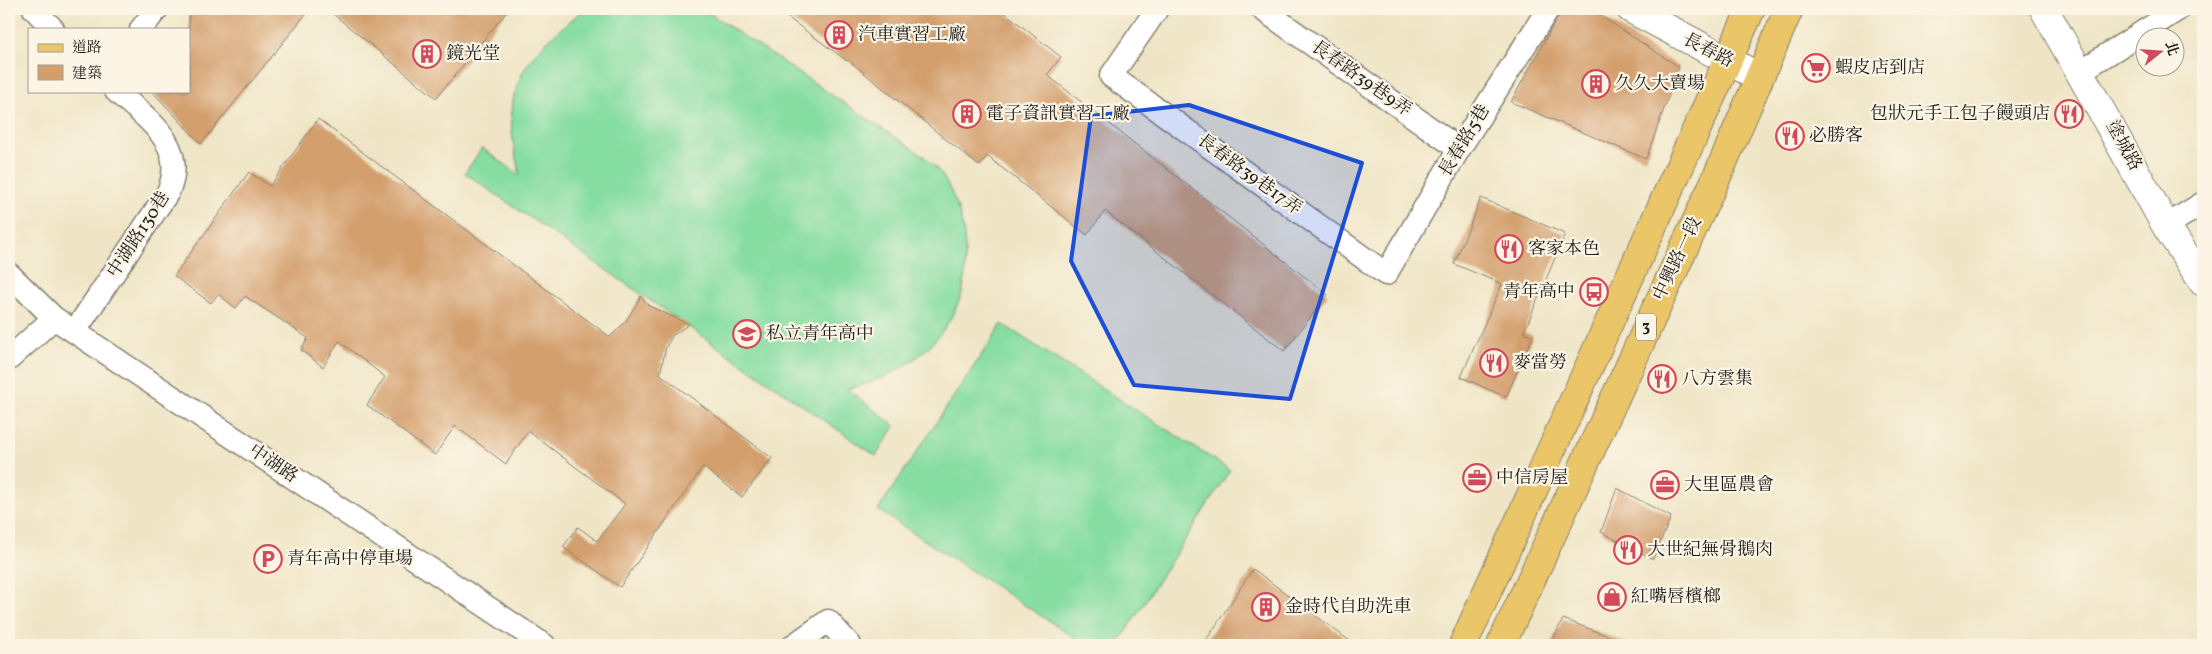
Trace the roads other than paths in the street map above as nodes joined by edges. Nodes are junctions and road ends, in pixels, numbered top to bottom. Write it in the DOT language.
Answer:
graph roads {
  1 [pos="34,9"];
  2 [pos="157,9"];
  3 [pos="1157,9"];
  4 [pos="1262,9"];
  5 [pos="1548,9"];
  6 [pos="1630,9"];
  7 [pos="1751,9"];
  8 [pos="1789,9"];
  9 [pos="2044,9"];
  10 [pos="2180,9"];
  11 [pos="52,28"];
  12 [pos="142,28"];
  13 [pos="1728,62"];
  14 [pos="2081,71"];
  15 [pos="1759,77"];
  16 [pos="117,92"];
  17 [pos="1459,149"];
  18 [pos="2203,203"];
  19 [pos="2166,226"];
  20 [pos="9,274"];
  21 [pos="1386,274"];
  22 [pos="2203,282"];
  23 [pos="54,318"];
  24 [pos="75,331"];
  25 [pos="9,358"];
  26 [pos="544,645"];
  27 [pos="794,645"];
  28 [pos="850,645"];
  29 [pos="1463,645"];
  30 [pos="1501,645"];
  1 -- 11 [label="street"];
  2 -- 12 [label="street"];
  3 -- 21 [label="street, 長春路39巷17弄"];
  4 -- 17 [label="street, 長春路39巷9弄"];
  5 -- 17 [label="street, 長春路5巷"];
  6 -- 13 [label="street, 長春路"];
  7 -- 13 [label="main road, 中興路一段 / 3"];
  8 -- 15 [label="main road, 中興路一段 / 3"];
  9 -- 14 [label="street, 塗城路"];
  10 -- 14 [label="street"];
  13 -- 15 [label="street, 長春路"];
  13 -- 29 [label="main road, 中興路一段 / 3"];
  14 -- 19 [label="street, 塗城路"];
  15 -- 30 [label="main road, 中興路一段 / 3"];
  16 -- 24 [label="street, 中湖路130巷"];
  17 -- 21 [label="street, 長春路5巷"];
  18 -- 19 [label="street"];
  19 -- 22 [label="street, 塗城路"];
  20 -- 23 [label="street, 中湖路"];
  23 -- 24 [label="street, 中湖路"];
  23 -- 25 [label="street"];
  24 -- 26 [label="street, 中湖路"];
  27 -- 28 [label="street"];
}
